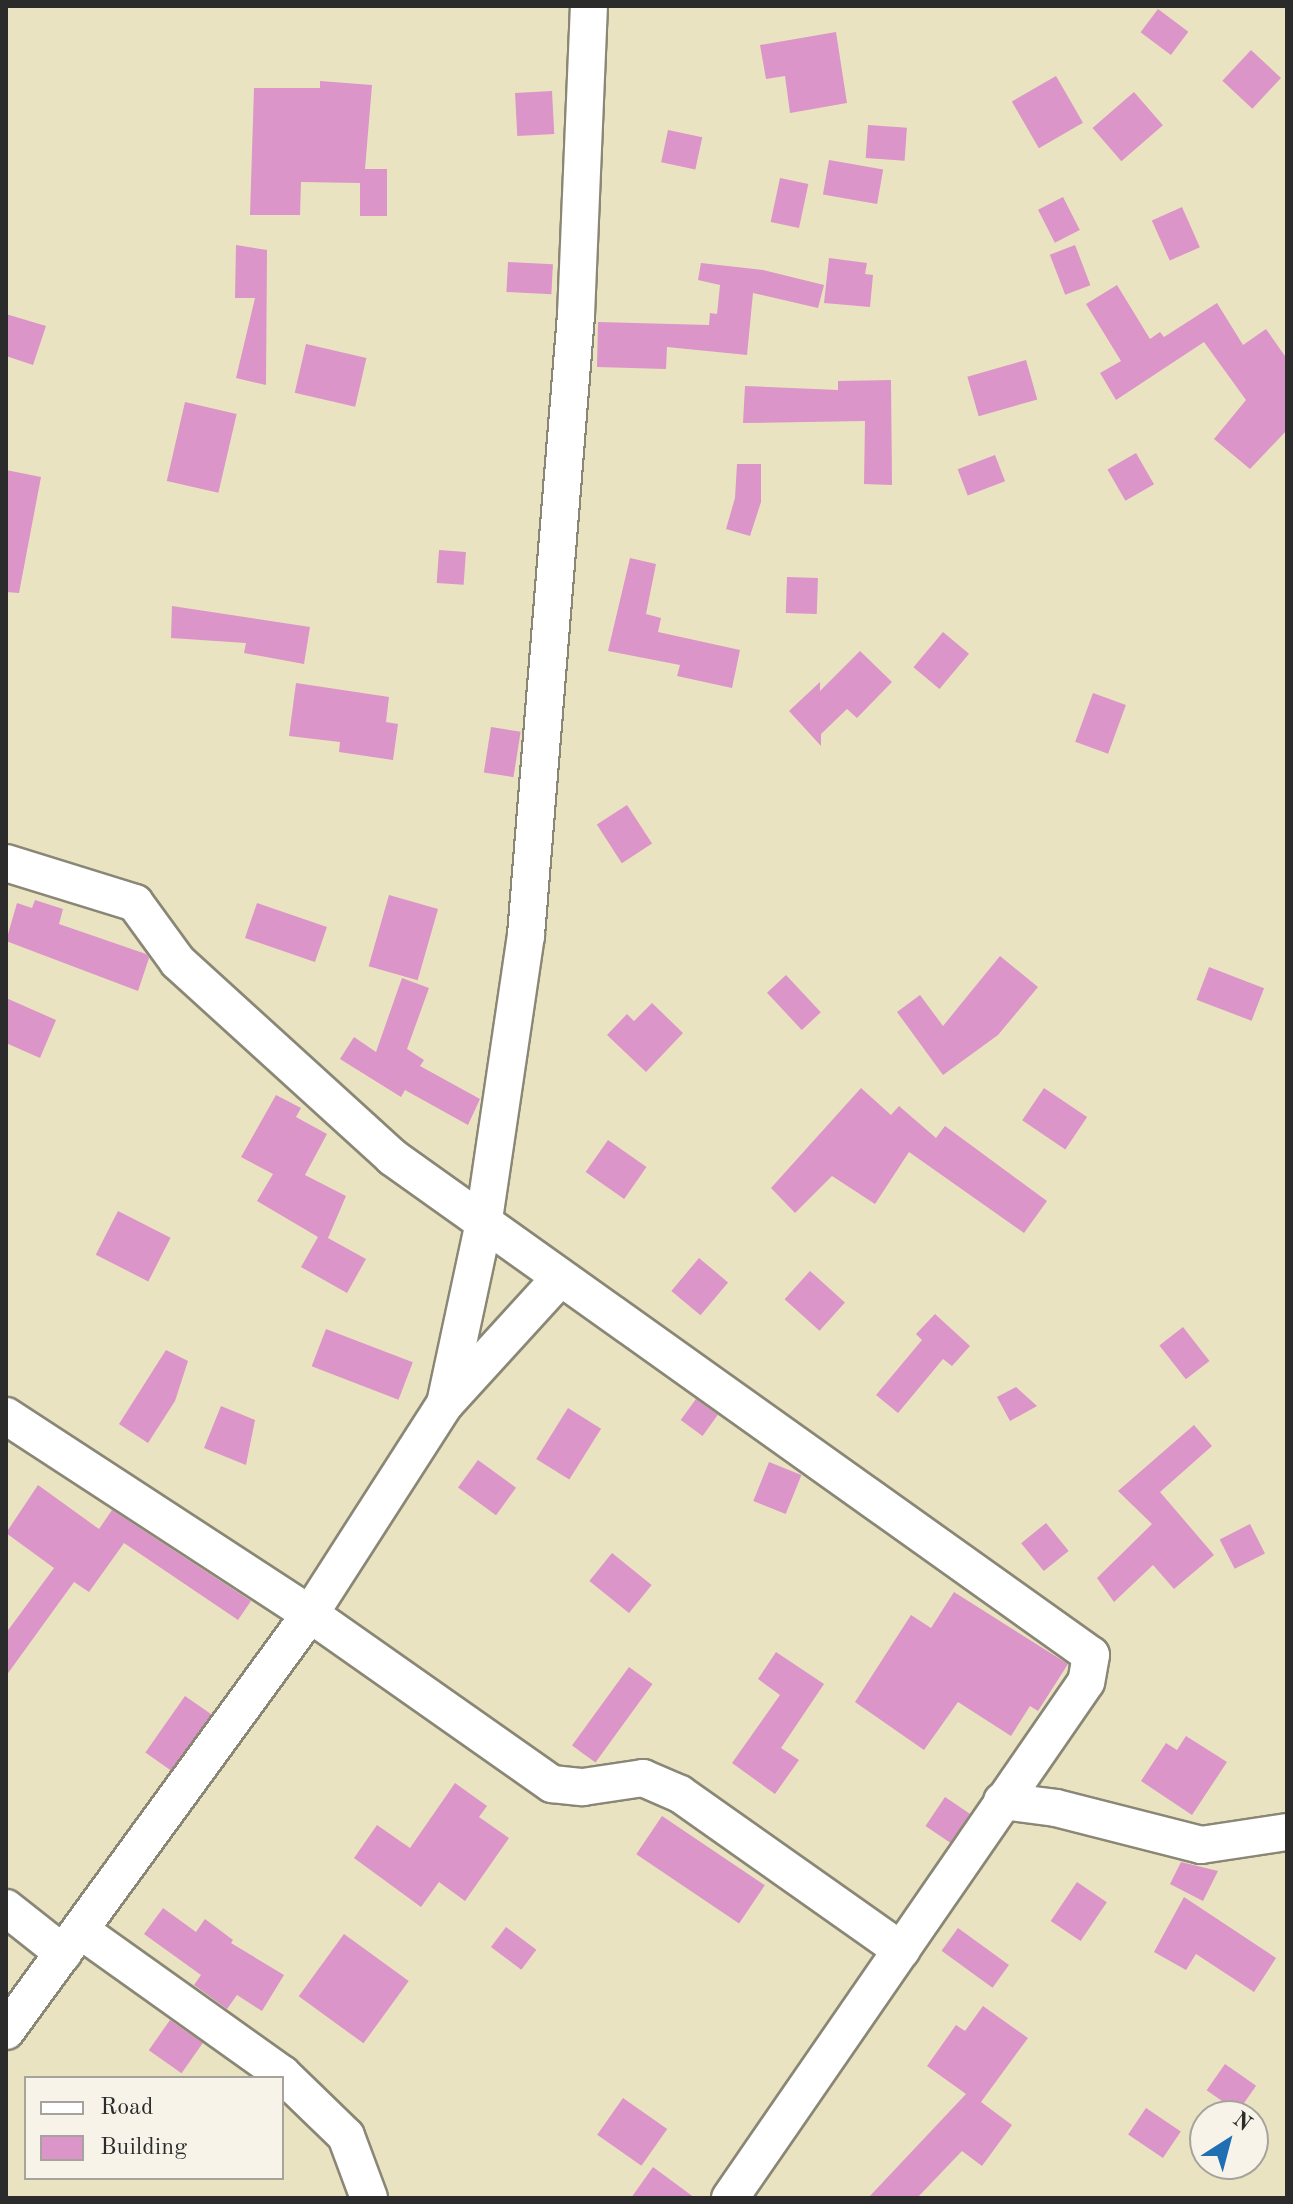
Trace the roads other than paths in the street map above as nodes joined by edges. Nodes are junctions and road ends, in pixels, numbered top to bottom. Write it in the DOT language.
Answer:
graph roads {
  1 [pos="589,6"];
  2 [pos="6,863"];
  3 [pos="483,1226"];
  4 [pos="560,1278"];
  5 [pos="445,1404"];
  6 [pos="6,1416"];
  7 [pos="310,1614"];
  8 [pos="1002,1801"];
  9 [pos="1287,1832"];
  10 [pos="6,1908"];
  11 [pos="72,1942"];
  12 [pos="901,1950"];
  13 [pos="6,2031"];
  14 [pos="369,2198"];
  15 [pos="730,2198"];
  1 -- 3 [label="street"];
  2 -- 3 [label="street"];
  3 -- 4 [label="street"];
  3 -- 5 [label="street"];
  4 -- 5 [label="street"];
  4 -- 8 [label="street"];
  5 -- 7 [label="street"];
  6 -- 7 [label="street"];
  7 -- 11 [label="street"];
  7 -- 12 [label="street"];
  8 -- 9 [label="street"];
  8 -- 12 [label="street"];
  10 -- 11 [label="street"];
  11 -- 13 [label="street"];
  11 -- 14 [label="street"];
  12 -- 15 [label="street"];
}
